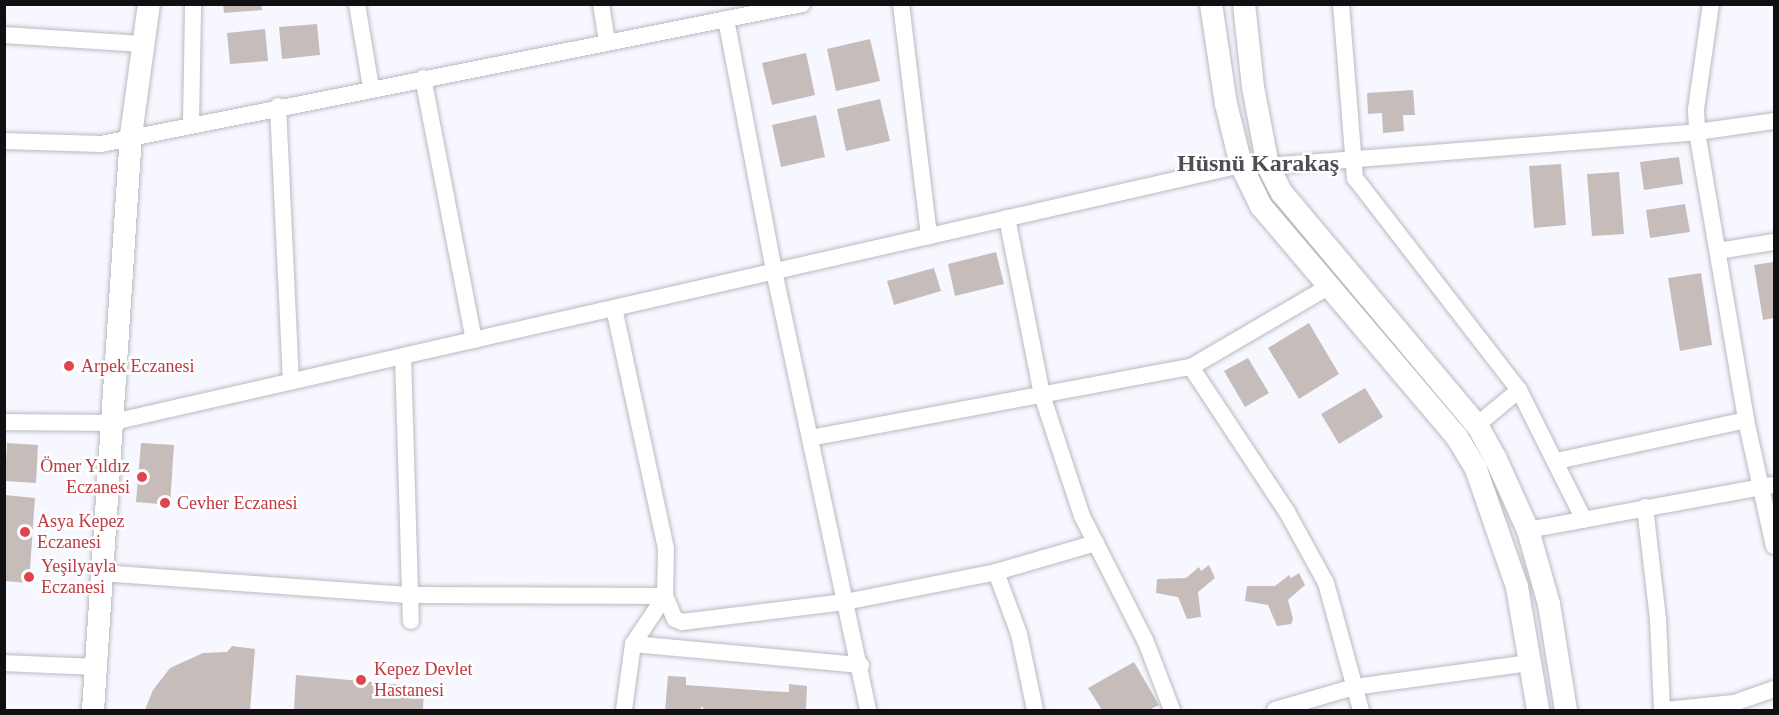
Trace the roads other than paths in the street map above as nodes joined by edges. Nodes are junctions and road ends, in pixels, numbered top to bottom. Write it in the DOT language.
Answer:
graph roads {
  1 [pos="193,4"];
  2 [pos="357,4"];
  3 [pos="601,4"];
  4 [pos="802,4"];
  5 [pos="900,4"];
  6 [pos="1211,4"];
  7 [pos="1244,4"];
  8 [pos="1341,4"];
  9 [pos="1711,4"];
  10 [pos="145,19"];
  11 [pos="726,19"];
  12 [pos="4,35"];
  13 [pos="607,42"];
  14 [pos="423,78"];
  15 [pos="371,88"];
  16 [pos="278,106"];
  17 [pos="1774,121"];
  18 [pos="191,123"];
  19 [pos="1697,132"];
  20 [pos="131,135"];
  21 [pos="4,141"];
  22 [pos="1353,159"];
  23 [pos="1241,165"];
  24 [pos="1268,166"];
  25 [pos="1007,218"];
  26 [pos="929,236"];
  27 [pos="1774,242"];
  28 [pos="1718,251"];
  29 [pos="774,271"];
  30 [pos="1328,287"];
  31 [pos="614,308"];
  32 [pos="474,340"];
  33 [pos="404,356"];
  34 [pos="1191,367"];
  35 [pos="291,381"];
  36 [pos="1520,390"];
  37 [pos="1042,395"];
  38 [pos="1746,420"];
  39 [pos="4,422"];
  40 [pos="109,423"];
  41 [pos="1477,425"];
  42 [pos="810,438"];
  43 [pos="1557,461"];
  44 [pos="1769,486"];
  45 [pos="1645,507"];
  46 [pos="1584,520"];
  47 [pos="1528,530"];
  48 [pos="1096,543"];
  49 [pos="1774,546"];
  50 [pos="996,572"];
  51 [pos="101,573"];
  52 [pos="411,595"];
  53 [pos="665,596"];
  54 [pos="845,603"];
  55 [pos="411,621"];
  56 [pos="633,644"];
  57 [pos="4,663"];
  58 [pos="1530,663"];
  59 [pos="861,665"];
  60 [pos="95,667"];
  61 [pos="1354,687"];
  62 [pos="1774,689"];
  63 [pos="93,711"];
  64 [pos="624,711"];
  65 [pos="868,711"];
  66 [pos="1035,711"];
  67 [pos="1172,711"];
  68 [pos="1275,711"];
  69 [pos="1361,711"];
  70 [pos="1538,711"];
  71 [pos="1566,711"];
  72 [pos="1664,711"];
  1 -- 18 [label="street"];
  2 -- 15 [label="street"];
  3 -- 13 [label="street"];
  4 -- 11 [label="street"];
  5 -- 26 [label="street"];
  6 -- 23 [label="main road"];
  7 -- 24 [label="main road"];
  8 -- 22 [label="street"];
  9 -- 19 [label="street"];
  10 -- 12 [label="street"];
  10 -- 20 [label="main road"];
  11 -- 13 [label="street"];
  11 -- 29 [label="street"];
  13 -- 14 [label="street"];
  14 -- 15 [label="street"];
  14 -- 32 [label="street"];
  15 -- 16 [label="street"];
  16 -- 18 [label="street"];
  16 -- 35 [label="street"];
  17 -- 19 [label="street"];
  18 -- 20 [label="street"];
  19 -- 22 [label="street"];
  19 -- 28 [label="street"];
  20 -- 21 [label="street"];
  20 -- 40 [label="main road"];
  22 -- 24 [label="street"];
  22 -- 36 [label="street"];
  23 -- 25 [label="street"];
  23 -- 30 [label="main road"];
  24 -- 41 [label="main road"];
  25 -- 26 [label="street"];
  25 -- 37 [label="street"];
  26 -- 29 [label="street"];
  27 -- 28 [label="street"];
  28 -- 38 [label="street"];
  29 -- 31 [label="street"];
  29 -- 42 [label="street"];
  30 -- 34 [label="street"];
  30 -- 58 [label="main road"];
  31 -- 32 [label="street"];
  31 -- 53 [label="street"];
  32 -- 33 [label="street"];
  33 -- 35 [label="street"];
  33 -- 52 [label="street"];
  34 -- 37 [label="street"];
  34 -- 61 [label="street"];
  35 -- 40 [label="street"];
  36 -- 41 [label="street"];
  36 -- 43 [label="street"];
  37 -- 42 [label="street"];
  37 -- 48 [label="street"];
  38 -- 43 [label="street"];
  38 -- 44 [label="street"];
  39 -- 40 [label="street"];
  40 -- 51 [label="main road"];
  41 -- 47 [label="main road"];
  42 -- 54 [label="street"];
  43 -- 46 [label="street"];
  44 -- 45 [label="street"];
  44 -- 49 [label="street"];
  45 -- 46 [label="street"];
  45 -- 72 [label="street"];
  46 -- 47 [label="street"];
  47 -- 71 [label="main road"];
  48 -- 50 [label="street"];
  48 -- 67 [label="street"];
  50 -- 54 [label="street"];
  50 -- 66 [label="street"];
  51 -- 52 [label="street"];
  51 -- 60 [label="main road"];
  52 -- 53 [label="street"];
  52 -- 55 [label="street"];
  53 -- 54 [label="street"];
  53 -- 56 [label="street"];
  54 -- 59 [label="street"];
  56 -- 59 [label="street"];
  56 -- 64 [label="street"];
  57 -- 60 [label="street"];
  58 -- 61 [label="street"];
  58 -- 70 [label="main road"];
  59 -- 65 [label="street"];
  60 -- 63 [label="main road"];
  61 -- 68 [label="street"];
  61 -- 69 [label="street"];
  62 -- 72 [label="street"];
}
